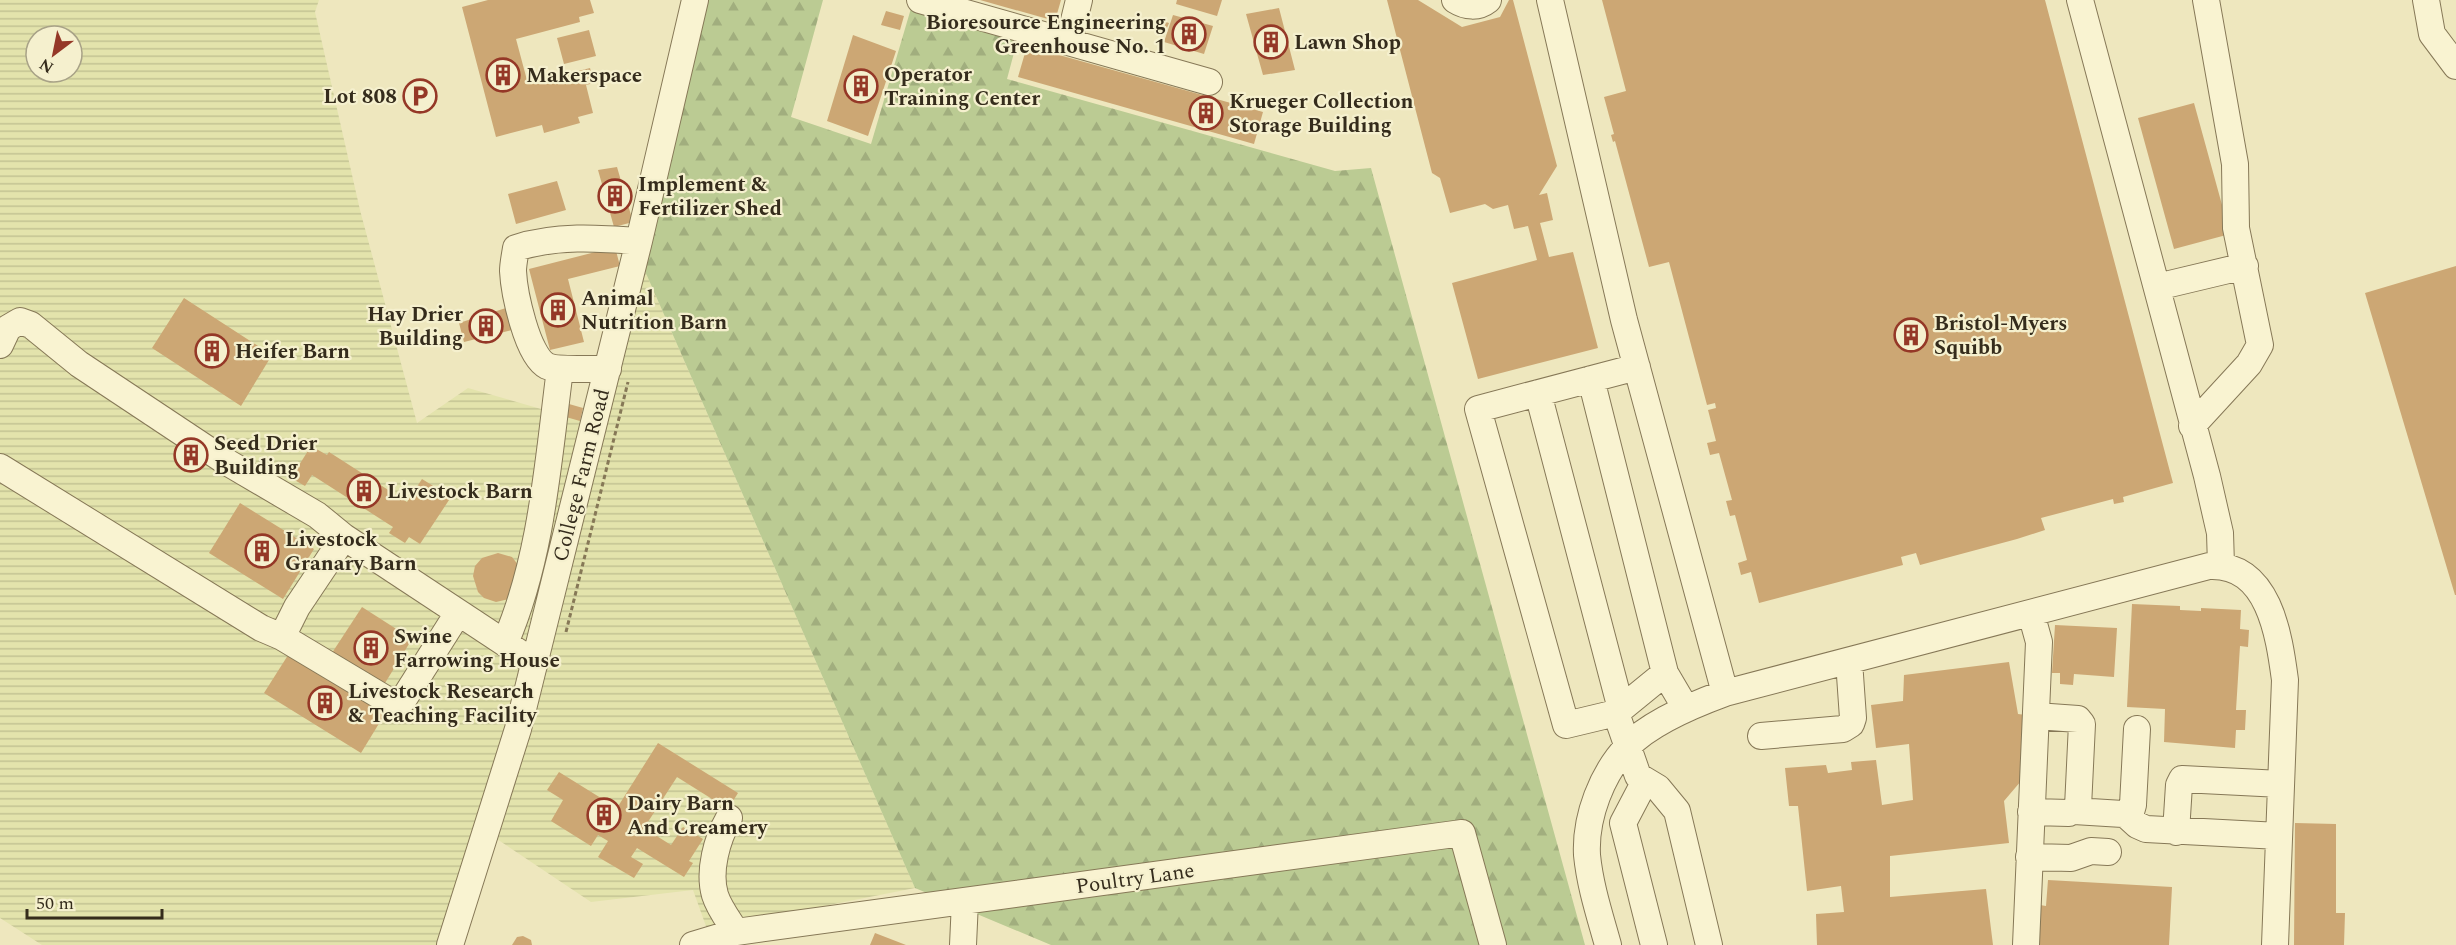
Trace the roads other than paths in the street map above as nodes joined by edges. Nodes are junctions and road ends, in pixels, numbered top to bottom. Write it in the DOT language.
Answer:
graph roads {
  1 [pos="695,0"];
  2 [pos="920,0"];
  3 [pos="1079,0"];
  4 [pos="1455,0"];
  5 [pos="1488,0"];
  6 [pos="1550,0"];
  7 [pos="2080,0"];
  8 [pos="2206,0"];
  9 [pos="2426,0"];
  10 [pos="1069,41"];
  11 [pos="2456,66"];
  12 [pos="1209,81"];
  13 [pos="639,241"];
  14 [pos="2245,266"];
  15 [pos="2157,287"];
  16 [pos="0,345"];
  17 [pos="1637,367"];
  18 [pos="560,369"];
  19 [pos="608,369"];
  20 [pos="1591,379"];
  21 [pos="1538,393"];
  22 [pos="2192,426"];
  23 [pos="0,468"];
  24 [pos="344,537"];
  25 [pos="2221,565"];
  26 [pos="458,613"];
  27 [pos="2031,613"];
  28 [pos="282,637"];
  29 [pos="505,643"];
  30 [pos="1849,661"];
  31 [pos="535,663"];
  32 [pos="1665,673"];
  33 [pos="1725,693"];
  34 [pos="1685,707"];
  35 [pos="1618,711"];
  36 [pos="2036,716"];
  37 [pos="2137,729"];
  38 [pos="1761,736"];
  39 [pos="1629,745"];
  40 [pos="1645,781"];
  41 [pos="2281,784"];
  42 [pos="2074,811"];
  43 [pos="2031,812"];
  44 [pos="2125,813"];
  45 [pos="729,818"];
  46 [pos="2176,832"];
  47 [pos="2279,836"];
  48 [pos="2108,852"];
  49 [pos="2029,857"];
  50 [pos="965,901"];
  51 [pos="736,932"];
  52 [pos="450,945"];
  53 [pos="693,945"];
  54 [pos="963,945"];
  55 [pos="1493,945"];
  56 [pos="1608,945"];
  57 [pos="1654,945"];
  58 [pos="1709,945"];
  59 [pos="2026,945"];
  60 [pos="2275,945"];
  1 -- 13 [label="street, College Farm Road"];
  2 -- 10 [label="street"];
  3 -- 10 [label="street"];
  4 -- 5 [label="street"];
  6 -- 17 [label="street"];
  7 -- 15 [label="street"];
  8 -- 14 [label="street"];
  9 -- 11 [label="street"];
  10 -- 12 [label="street"];
  13 -- 18 [label="street"];
  13 -- 19 [label="street, College Farm Road"];
  14 -- 15 [label="street"];
  14 -- 22 [label="street"];
  15 -- 22 [label="street"];
  16 -- 24 [label="street"];
  17 -- 20 [label="street"];
  17 -- 33 [label="street"];
  18 -- 19 [label="street"];
  18 -- 29 [label="street"];
  19 -- 31 [label="street, College Farm Road"];
  20 -- 21 [label="street"];
  20 -- 32 [label="street"];
  21 -- 35 [label="street"];
  21 -- 35 [label="street"];
  22 -- 25 [label="street"];
  23 -- 28 [label="street"];
  24 -- 26 [label="street"];
  24 -- 28 [label="street"];
  25 -- 27 [label="street"];
  25 -- 41 [label="street"];
  26 -- 28 [label="street"];
  26 -- 29 [label="street"];
  27 -- 30 [label="street"];
  27 -- 36 [label="street"];
  29 -- 31 [label="street"];
  30 -- 33 [label="street"];
  30 -- 38 [label="street"];
  31 -- 52 [label="street, College Farm Road"];
  32 -- 34 [label="street"];
  32 -- 35 [label="street"];
  33 -- 34 [label="street"];
  34 -- 39 [label="street"];
  35 -- 39 [label="street"];
  36 -- 42 [label="street"];
  36 -- 43 [label="street"];
  37 -- 44 [label="street"];
  39 -- 40 [label="street"];
  39 -- 56 [label="street"];
  40 -- 57 [label="street"];
  40 -- 58 [label="street"];
  41 -- 46 [label="street"];
  41 -- 47 [label="street"];
  42 -- 43 [label="street"];
  42 -- 44 [label="street"];
  43 -- 49 [label="street"];
  44 -- 46 [label="street"];
  45 -- 51 [label="street"];
  46 -- 47 [label="street"];
  47 -- 60 [label="street"];
  48 -- 49 [label="street"];
  49 -- 59 [label="street"];
  50 -- 51 [label="street, Poultry Lane"];
  50 -- 54 [label="street"];
  50 -- 55 [label="street, Poultry Lane"];
  51 -- 53 [label="street, Poultry Lane"];
}
